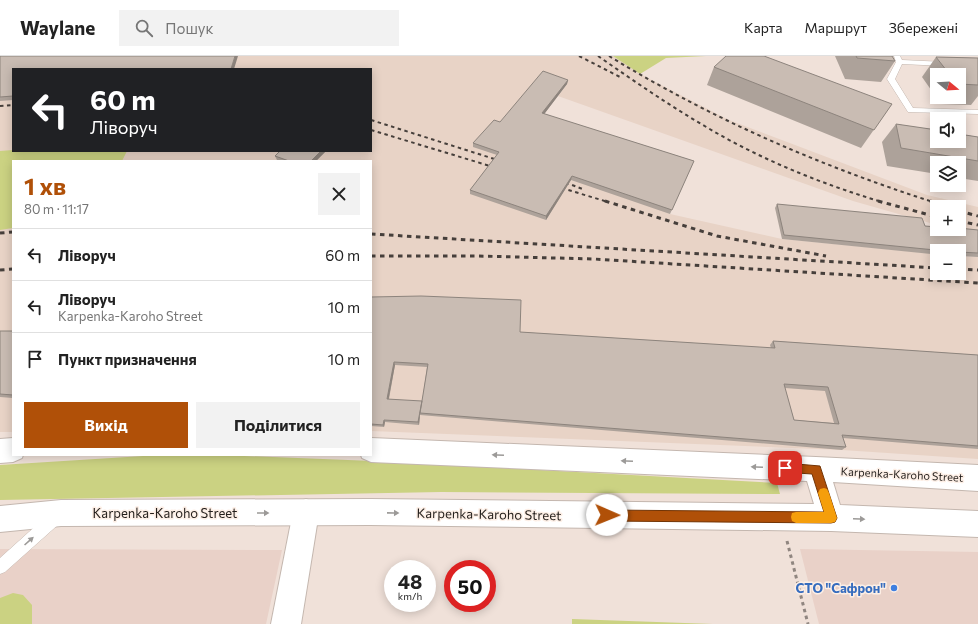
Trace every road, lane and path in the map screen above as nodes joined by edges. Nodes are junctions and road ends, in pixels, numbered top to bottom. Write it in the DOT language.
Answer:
graph roads {
  1 [pos="899,59"];
  2 [pos="955,65"];
  3 [pos="978,112"];
  4 [pos="12,450"];
  5 [pos="372,450"];
  6 [pos="0,451"];
  7 [pos="816,469"];
  8 [pos="978,478"];
  9 [pos="306,512"];
  10 [pos="61,513"];
  11 [pos="782,517"];
  12 [pos="831,518"];
  13 [pos="0,519"];
  14 [pos="978,524"];
  15 [pos="0,567"];
  16 [pos="286,624"];
  17 [pos="808,624"];
  1 -- 2 [label="lane"];
  1 -- 3 [label="lane"];
  4 -- 6 [label="main road"];
  7 -- 5 [label="main road, Karpenka-Karoho Street, one-way"];
  7 -- 8 [label="main road, Karpenka-Karoho Street"];
  7 -- 12 [label="main road"];
  10 -- 9 [label="main road, Karpenka-Karoho Street, one-way"];
  9 -- 11 [label="main road, Karpenka-Karoho Street, one-way"];
  9 -- 16 [label="main road"];
  10 -- 13 [label="main road, Karpenka-Karoho Street"];
  15 -- 10 [label="lane, one-way"];
  11 -- 12 [label="main road, Karpenka-Karoho Street"];
  11 -- 17 [label="path"];
  12 -- 14 [label="main road, Karpenka-Karoho Street, one-way"];
}
